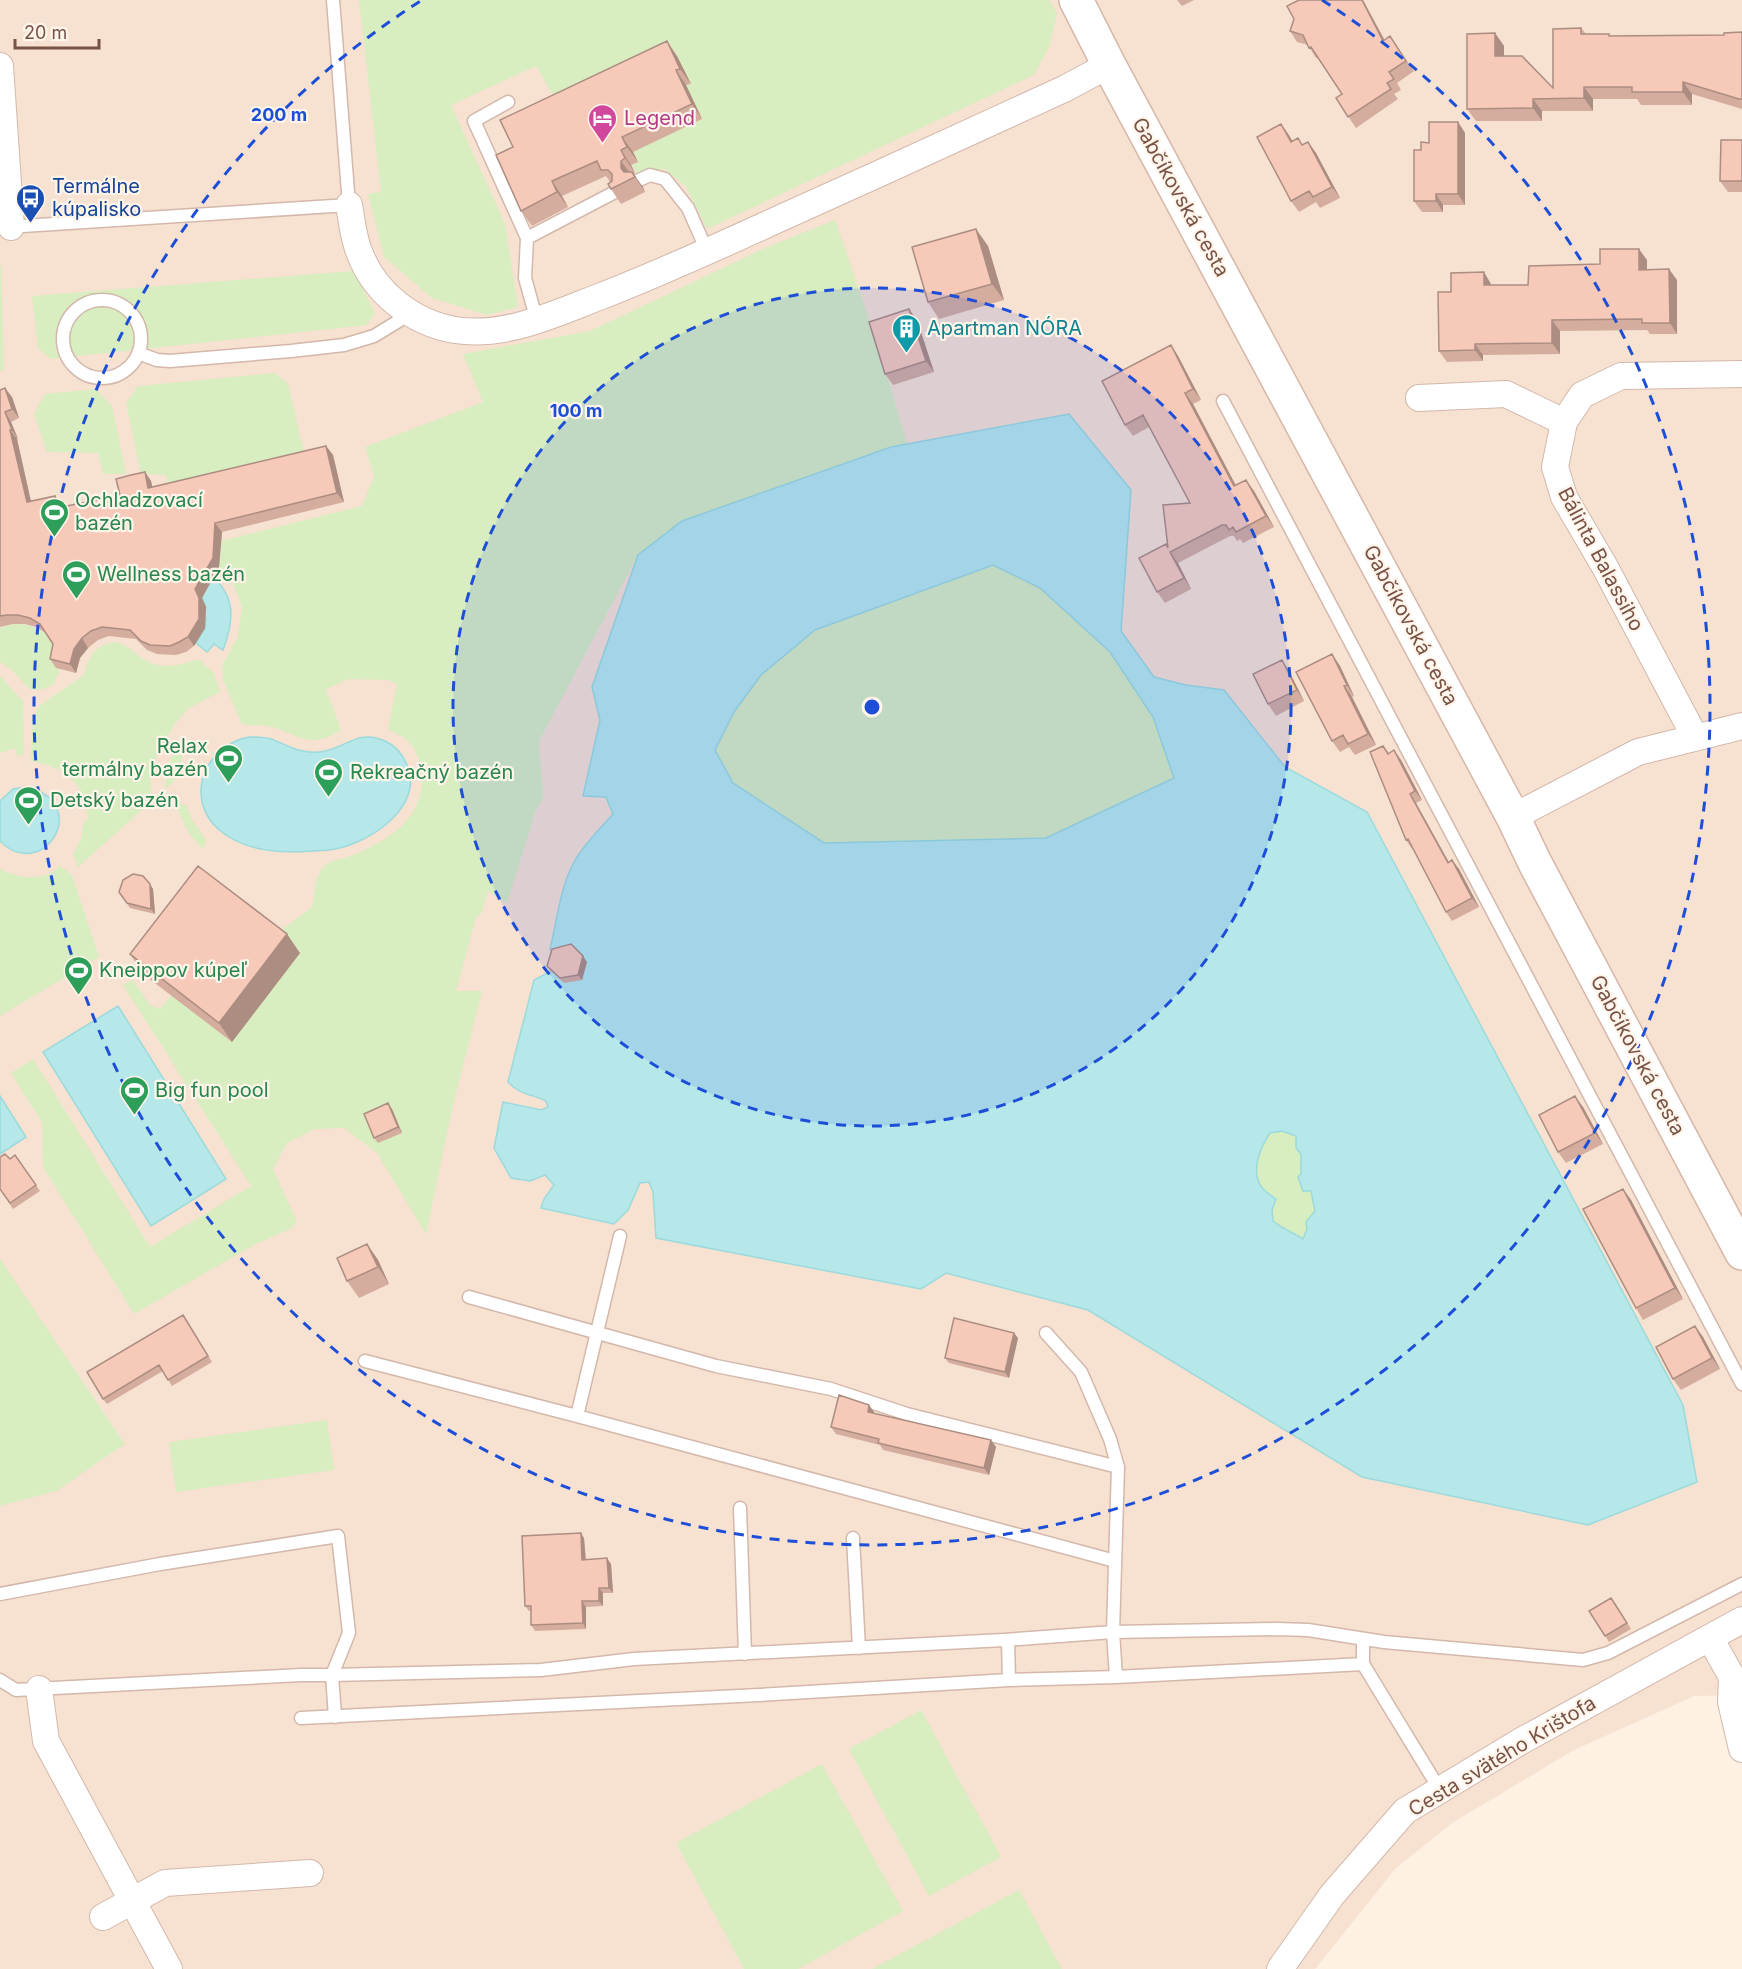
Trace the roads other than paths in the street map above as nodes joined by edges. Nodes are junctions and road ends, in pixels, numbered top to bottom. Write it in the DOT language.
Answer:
graph roads {
  1 [pos="333,0"];
  2 [pos="1076,0"];
  3 [pos="1109,65"];
  4 [pos="0,66"];
  5 [pos="508,102"];
  6 [pos="639,180"];
  7 [pos="615,192"];
  8 [pos="349,205"];
  9 [pos="6,227"];
  10 [pos="527,238"];
  11 [pos="707,252"];
  12 [pos="410,314"];
  13 [pos="537,321"];
  14 [pos="138,353"];
  15 [pos="1742,374"];
  16 [pos="1419,398"];
  17 [pos="1223,401"];
  18 [pos="1564,422"];
  19 [pos="1742,726"];
  20 [pos="1695,737"];
  21 [pos="1513,817"];
  22 [pos="620,1236"];
  23 [pos="1742,1253"];
  24 [pos="469,1297"];
  25 [pos="598,1332"];
  26 [pos="1046,1333"];
  27 [pos="365,1360"];
  28 [pos="1742,1384"];
  29 [pos="577,1416"];
  30 [pos="1118,1467"];
  31 [pos="740,1508"];
  32 [pos="853,1538"];
  33 [pos="1115,1561"];
  34 [pos="1742,1584"];
  35 [pos="0,1594"];
  36 [pos="1742,1620"];
  37 [pos="1113,1632"];
  38 [pos="1710,1638"];
  39 [pos="1363,1639"];
  40 [pos="1008,1640"];
  41 [pos="859,1648"];
  42 [pos="745,1654"];
  43 [pos="1363,1664"];
  44 [pos="332,1675"];
  45 [pos="1116,1677"];
  46 [pos="0,1680"];
  47 [pos="1008,1680"];
  48 [pos="1737,1680"];
  49 [pos="39,1689"];
  50 [pos="335,1717"];
  51 [pos="301,1718"];
  52 [pos="1742,1749"];
  53 [pos="1440,1790"];
  54 [pos="310,1873"];
  55 [pos="133,1900"];
  56 [pos="103,1917"];
  57 [pos="169,1969"];
  58 [pos="1280,1969"];
  1 -- 8 [label="lane"];
  2 -- 3 [label="main road, Gabčíkovská cesta"];
  3 -- 11 [label="street"];
  3 -- 21 [label="main road, Gabčíkovská cesta"];
  4 -- 9 [label="street"];
  5 -- 10 [label="lane"];
  6 -- 11 [label="lane"];
  7 -- 10 [label="lane"];
  8 -- 9 [label="lane"];
  8 -- 12 [label="street"];
  10 -- 13 [label="lane"];
  11 -- 13 [label="street"];
  12 -- 13 [label="street"];
  12 -- 14 [label="lane"];
  14 -- 14 [label="lane"];
  15 -- 18 [label="street, Bálinta Balassiho"];
  16 -- 18 [label="street"];
  17 -- 28 [label="lane"];
  18 -- 20 [label="street, Bálinta Balassiho"];
  19 -- 20 [label="street"];
  20 -- 21 [label="street"];
  21 -- 23 [label="main road, Gabčíkovská cesta"];
  22 -- 25 [label="lane"];
  24 -- 25 [label="lane"];
  25 -- 29 [label="lane"];
  25 -- 30 [label="lane"];
  26 -- 30 [label="lane"];
  27 -- 29 [label="lane"];
  29 -- 33 [label="lane"];
  30 -- 33 [label="lane"];
  31 -- 42 [label="lane"];
  32 -- 41 [label="lane"];
  33 -- 37 [label="lane"];
  34 -- 39 [label="lane"];
  35 -- 44 [label="lane"];
  36 -- 38 [label="street, Cesta svätého Krištofa"];
  37 -- 39 [label="lane"];
  37 -- 40 [label="lane"];
  37 -- 45 [label="lane"];
  38 -- 48 [label="street"];
  38 -- 53 [label="street, Cesta svätého Krištofa"];
  39 -- 43 [label="lane"];
  40 -- 41 [label="lane"];
  40 -- 47 [label="lane"];
  41 -- 42 [label="lane"];
  42 -- 44 [label="lane"];
  43 -- 45 [label="lane"];
  43 -- 53 [label="lane"];
  44 -- 49 [label="lane"];
  44 -- 50 [label="lane"];
  45 -- 47 [label="lane"];
  46 -- 49 [label="lane"];
  47 -- 50 [label="lane"];
  48 -- 52 [label="street"];
  49 -- 55 [label="street"];
  50 -- 51 [label="lane"];
  53 -- 58 [label="street, Cesta svätého Krištofa"];
  54 -- 55 [label="street"];
  55 -- 56 [label="street"];
  55 -- 57 [label="street"];
}
